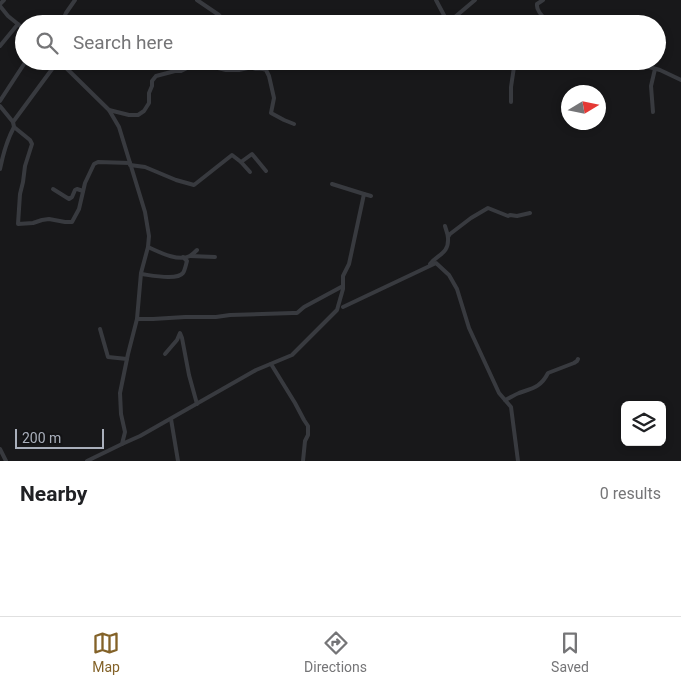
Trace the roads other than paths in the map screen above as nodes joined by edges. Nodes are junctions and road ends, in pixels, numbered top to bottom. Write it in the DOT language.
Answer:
graph roads {
  1 [pos="4,0"];
  2 [pos="75,0"];
  3 [pos="197,0"];
  4 [pos="436,0"];
  5 [pos="475,0"];
  6 [pos="543,0"];
  7 [pos="0,5"];
  8 [pos="65,15"];
  9 [pos="219,15"];
  10 [pos="444,15"];
  11 [pos="457,15"];
  12 [pos="541,15"];
  13 [pos="15,22"];
  14 [pos="15,28"];
  15 [pos="0,46"];
  16 [pos="20,70"];
  17 [pos="52,70"];
  18 [pos="67,70"];
  19 [pos="175,70"];
  20 [pos="226,70"];
  21 [pos="239,70"];
  22 [pos="266,70"];
  23 [pos="514,70"];
  24 [pos="656,70"];
  25 [pos="658,70"];
  26 [pos="681,80"];
  27 [pos="0,101"];
  28 [pos="511,102"];
  29 [pos="0,106"];
  30 [pos="109,110"];
  31 [pos="653,112"];
  32 [pos="13,124"];
  33 [pos="294,124"];
  34 [pos="0,147"];
  35 [pos="5,149"];
  36 [pos="241,162"];
  37 [pos="130,164"];
  38 [pos="0,169"];
  39 [pos="266,171"];
  40 [pos="250,172"];
  41 [pos="332,184"];
  42 [pos="53,189"];
  43 [pos="83,191"];
  44 [pos="364,194"];
  45 [pos="371,196"];
  46 [pos="530,213"];
  47 [pos="445,226"];
  48 [pos="448,237"];
  49 [pos="148,247"];
  50 [pos="196,250"];
  51 [pos="190,256"];
  52 [pos="183,257"];
  53 [pos="215,257"];
  54 [pos="432,264"];
  55 [pos="141,274"];
  56 [pos="343,286"];
  57 [pos="343,308"];
  58 [pos="137,319"];
  59 [pos="100,329"];
  60 [pos="165,354"];
  61 [pos="578,359"];
  62 [pos="127,360"];
  63 [pos="270,364"];
  64 [pos="505,400"];
  65 [pos="197,404"];
  66 [pos="172,419"];
  67 [pos="122,444"];
  68 [pos="0,449"];
  69 [pos="6,461"];
  70 [pos="87,461"];
  71 [pos="178,461"];
  72 [pos="303,461"];
  73 [pos="518,461"];
  1 -- 7 [label="street"];
  2 -- 8 [label="street"];
  3 -- 9 [label="street"];
  4 -- 10 [label="street"];
  5 -- 11 [label="street"];
  6 -- 12 [label="street"];
  7 -- 13 [label="street"];
  14 -- 15 [label="street"];
  16 -- 27 [label="street"];
  17 -- 32 [label="street"];
  18 -- 30 [label="street"];
  19 -- 30 [label="street"];
  20 -- 21 [label="street"];
  22 -- 33 [label="street"];
  23 -- 28 [label="street"];
  24 -- 31 [label="street"];
  25 -- 26 [label="street"];
  29 -- 32 [label="street"];
  30 -- 37 [label="street"];
  32 -- 35 [label="street"];
  32 -- 43 [label="street"];
  34 -- 35 [label="street"];
  35 -- 38 [label="street"];
  36 -- 37 [label="street"];
  36 -- 39 [label="street"];
  36 -- 40 [label="street"];
  37 -- 43 [label="street"];
  37 -- 49 [label="street"];
  41 -- 44 [label="street"];
  42 -- 43 [label="street"];
  44 -- 45 [label="street"];
  44 -- 56 [label="street"];
  46 -- 48 [label="street"];
  47 -- 48 [label="street"];
  48 -- 54 [label="street"];
  49 -- 52 [label="street"];
  49 -- 55 [label="street"];
  50 -- 51 [label="street"];
  51 -- 52 [label="street"];
  51 -- 53 [label="street"];
  52 -- 55 [label="street"];
  54 -- 57 [label="street"];
  54 -- 64 [label="street"];
  55 -- 58 [label="street"];
  56 -- 58 [label="street"];
  56 -- 63 [label="street"];
  58 -- 62 [label="street"];
  59 -- 62 [label="street"];
  60 -- 65 [label="street"];
  61 -- 64 [label="street"];
  62 -- 67 [label="street"];
  63 -- 65 [label="street"];
  63 -- 72 [label="street"];
  64 -- 73 [label="street"];
  65 -- 66 [label="street"];
  66 -- 67 [label="street"];
  66 -- 71 [label="street"];
  67 -- 70 [label="street"];
  68 -- 69 [label="street"];
}
